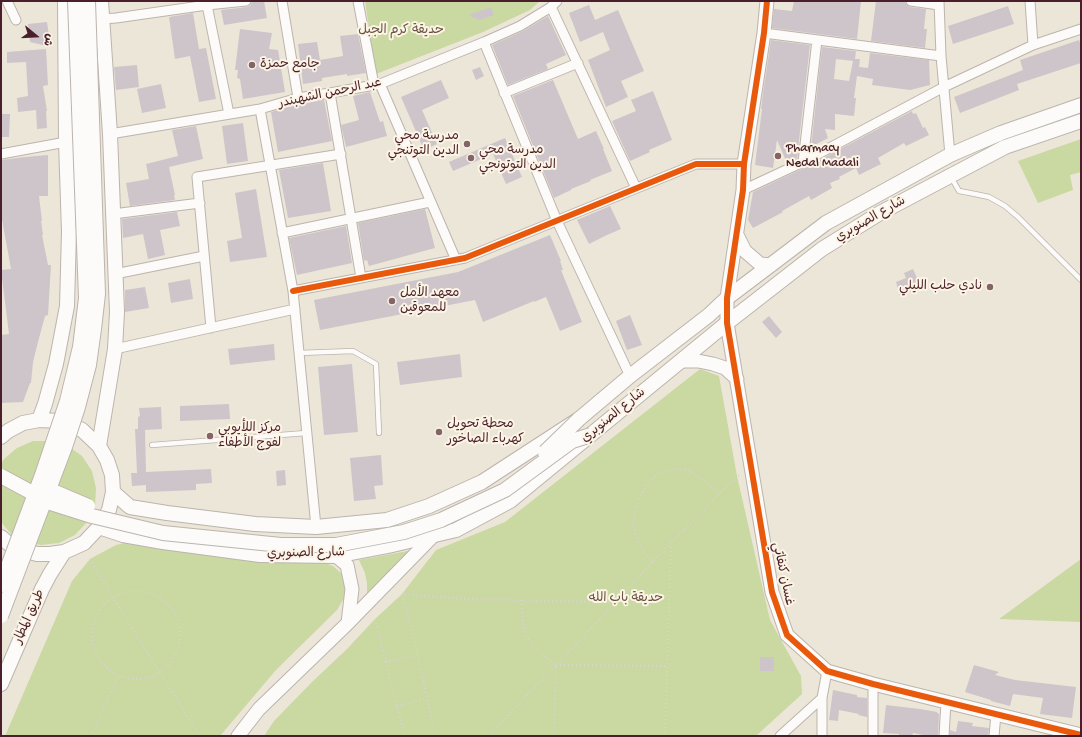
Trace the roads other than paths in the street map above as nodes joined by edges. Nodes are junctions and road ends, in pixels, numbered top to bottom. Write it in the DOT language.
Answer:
graph roads {
  1 [pos="7,1"];
  2 [pos="65,1"];
  3 [pos="74,1"];
  4 [pos="88,1"];
  5 [pos="101,1"];
  6 [pos="246,1"];
  7 [pos="282,1"];
  8 [pos="358,1"];
  9 [pos="767,1"];
  10 [pos="911,1"];
  11 [pos="1030,1"];
  12 [pos="939,3"];
  13 [pos="554,4"];
  14 [pos="207,5"];
  15 [pos="102,19"];
  16 [pos="16,20"];
  17 [pos="1081,29"];
  18 [pos="764,34"];
  19 [pos="817,40"];
  20 [pos="484,42"];
  21 [pos="1033,45"];
  22 [pos="941,56"];
  23 [pos="578,63"];
  24 [pos="377,85"];
  25 [pos="944,87"];
  26 [pos="330,93"];
  27 [pos="504,93"];
  28 [pos="298,98"];
  29 [pos="1081,105"];
  30 [pos="260,109"];
  31 [pos="229,114"];
  32 [pos="1081,121"];
  33 [pos="110,134"];
  34 [pos="66,142"];
  35 [pos="1,154"];
  36 [pos="341,154"];
  37 [pos="950,155"];
  38 [pos="803,162"];
  39 [pos="744,164"];
  40 [pos="270,165"];
  41 [pos="950,176"];
  42 [pos="636,188"];
  43 [pos="743,190"];
  44 [pos="430,202"];
  45 [pos="200,203"];
  46 [pos="113,214"];
  47 [pos="351,218"];
  48 [pos="557,221"];
  49 [pos="282,233"];
  50 [pos="737,235"];
  51 [pos="204,256"];
  52 [pos="456,260"];
  53 [pos="771,265"];
  54 [pos="115,274"];
  55 [pos="361,278"];
  56 [pos="1081,280"];
  57 [pos="293,291"];
  58 [pos="727,298"];
  59 [pos="294,309"];
  60 [pos="727,323"];
  61 [pos="210,328"];
  62 [pos="115,350"];
  63 [pos="299,353"];
  64 [pos="681,361"];
  65 [pos="630,376"];
  66 [pos="737,379"];
  67 [pos="578,418"];
  68 [pos="39,420"];
  69 [pos="306,433"];
  70 [pos="379,433"];
  71 [pos="591,435"];
  72 [pos="1,437"];
  73 [pos="152,445"];
  74 [pos="99,446"];
  75 [pos="1,467"];
  76 [pos="1,476"];
  77 [pos="113,492"];
  78 [pos="168,513"];
  79 [pos="99,527"];
  80 [pos="316,528"];
  81 [pos="433,536"];
  82 [pos="1,537"];
  83 [pos="163,542"];
  84 [pos="64,552"];
  85 [pos="336,556"];
  86 [pos="1,585"];
  87 [pos="1,616"];
  88 [pos="348,623"];
  89 [pos="827,672"];
  90 [pos="1,684"];
  91 [pos="873,684"];
  92 [pos="822,698"];
  93 [pos="946,702"];
  94 [pos="996,714"];
  95 [pos="1049,732"];
  96 [pos="1081,735"];
  97 [pos="238,736"];
  98 [pos="780,736"];
  99 [pos="822,736"];
  100 [pos="873,736"];
  101 [pos="944,736"];
  102 [pos="994,736"];
  1 -- 16 [label="street"];
  2 -- 34 [label="main road"];
  3 -- 86 [label="main road, bridge"];
  4 -- 87 [label="main road, bridge"];
  5 -- 15 [label="main road"];
  6 -- 14 [label="street"];
  7 -- 28 [label="street"];
  8 -- 24 [label="street"];
  9 -- 18 [label="street, غسان كنفاتي"];
  10 -- 12 [label="street"];
  11 -- 21 [label="street"];
  12 -- 22 [label="street"];
  13 -- 20 [label="street, عبد الرحمن الشهبندر"];
  13 -- 23 [label="street"];
  14 -- 15 [label="street"];
  14 -- 31 [label="street"];
  15 -- 33 [label="main road"];
  17 -- 21 [label="street"];
  18 -- 19 [label="street"];
  18 -- 39 [label="street, غسان كنفاتي"];
  19 -- 22 [label="street"];
  19 -- 38 [label="street"];
  20 -- 24 [label="street, عبد الرحمن الشهبندر"];
  20 -- 27 [label="street"];
  21 -- 25 [label="street"];
  22 -- 25 [label="street"];
  23 -- 27 [label="street"];
  23 -- 42 [label="street"];
  24 -- 26 [label="street, عبد الرحمن الشهبندر"];
  24 -- 44 [label="street"];
  25 -- 37 [label="street"];
  25 -- 38 [label="street"];
  26 -- 28 [label="street, عبد الرحمن الشهبندر"];
  26 -- 36 [label="street"];
  27 -- 48 [label="street"];
  28 -- 30 [label="street, عبد الرحمن الشهبندر"];
  29 -- 37 [label="main road, شارع الصنوبري"];
  30 -- 31 [label="street, عبد الرحمن الشهبندر"];
  30 -- 40 [label="street"];
  31 -- 33 [label="street, عبد الرحمن الشهبندر"];
  32 -- 41 [label="main road, شارع الصنوبري"];
  33 -- 46 [label="main road"];
  34 -- 35 [label="street"];
  34 -- 68 [label="main road"];
  36 -- 40 [label="street"];
  36 -- 47 [label="street"];
  37 -- 53 [label="main road, شارع الصنوبري"];
  38 -- 43 [label="street"];
  39 -- 42 [label="street"];
  39 -- 43 [label="street, غسان كنفاتي"];
  40 -- 45 [label="street"];
  40 -- 49 [label="street"];
  41 -- 56 [label="lane"];
  41 -- 60 [label="main road, شارع الصنوبري"];
  42 -- 48 [label="street"];
  43 -- 50 [label="street, غسان كنفاتي"];
  44 -- 47 [label="street"];
  44 -- 52 [label="street"];
  45 -- 46 [label="street"];
  45 -- 51 [label="street"];
  46 -- 54 [label="main road"];
  47 -- 49 [label="street"];
  47 -- 55 [label="street"];
  48 -- 52 [label="street"];
  48 -- 65 [label="street"];
  49 -- 57 [label="street"];
  50 -- 53 [label="street"];
  50 -- 58 [label="street, غسان كنفاتي"];
  51 -- 54 [label="street"];
  51 -- 61 [label="street"];
  52 -- 55 [label="street"];
  53 -- 58 [label="main road, شارع الصنوبري"];
  54 -- 62 [label="main road"];
  55 -- 57 [label="street"];
  57 -- 59 [label="street"];
  58 -- 60 [label="street, غسان كنفاتي"];
  58 -- 65 [label="main road, شارع الصنوبري"];
  59 -- 61 [label="street"];
  59 -- 63 [label="street"];
  60 -- 64 [label="main road, شارع الصنوبري"];
  60 -- 66 [label="street, غسان كنفاتي"];
  61 -- 62 [label="street"];
  62 -- 74 [label="main road"];
  63 -- 69 [label="street"];
  63 -- 70 [label="lane"];
  64 -- 66 [label="street"];
  64 -- 71 [label="main road, شارع الصنوبري"];
  65 -- 67 [label="main road, شارع الصنوبري"];
  66 -- 89 [label="street, غسان كنفاتي"];
  67 -- 75 [label="main road, bridge"];
  67 -- 80 [label="main road, شارع الصنوبري"];
  68 -- 72 [label="main road"];
  68 -- 74 [label="main road"];
  69 -- 73 [label="lane"];
  69 -- 80 [label="street"];
  71 -- 76 [label="main road, bridge"];
  71 -- 81 [label="main road, شارع الصنوبري"];
  74 -- 77 [label="main road"];
  77 -- 78 [label="main road, شارع الصنوبري"];
  77 -- 79 [label="main road"];
  78 -- 80 [label="main road, شارع الصنوبري"];
  78 -- 83 [label="main road"];
  79 -- 83 [label="main road, شارع الصنوبري"];
  79 -- 84 [label="main road"];
  81 -- 85 [label="main road, شارع الصنوبري"];
  81 -- 88 [label="street"];
  82 -- 84 [label="main road"];
  83 -- 85 [label="main road, شارع الصنوبري"];
  84 -- 90 [label="main road, طريق المطار"];
  85 -- 88 [label="street"];
  88 -- 97 [label="street"];
  89 -- 91 [label="street, غسان كنفاتي"];
  89 -- 92 [label="street"];
  91 -- 93 [label="street, غسان كنفاتي"];
  91 -- 100 [label="street"];
  92 -- 98 [label="street"];
  92 -- 99 [label="street"];
  93 -- 94 [label="street, غسان كنفاتي"];
  93 -- 101 [label="street"];
  94 -- 95 [label="street, غسان كنفاتي"];
  94 -- 102 [label="street"];
  95 -- 96 [label="street, غسان كنفاتي"];
}
